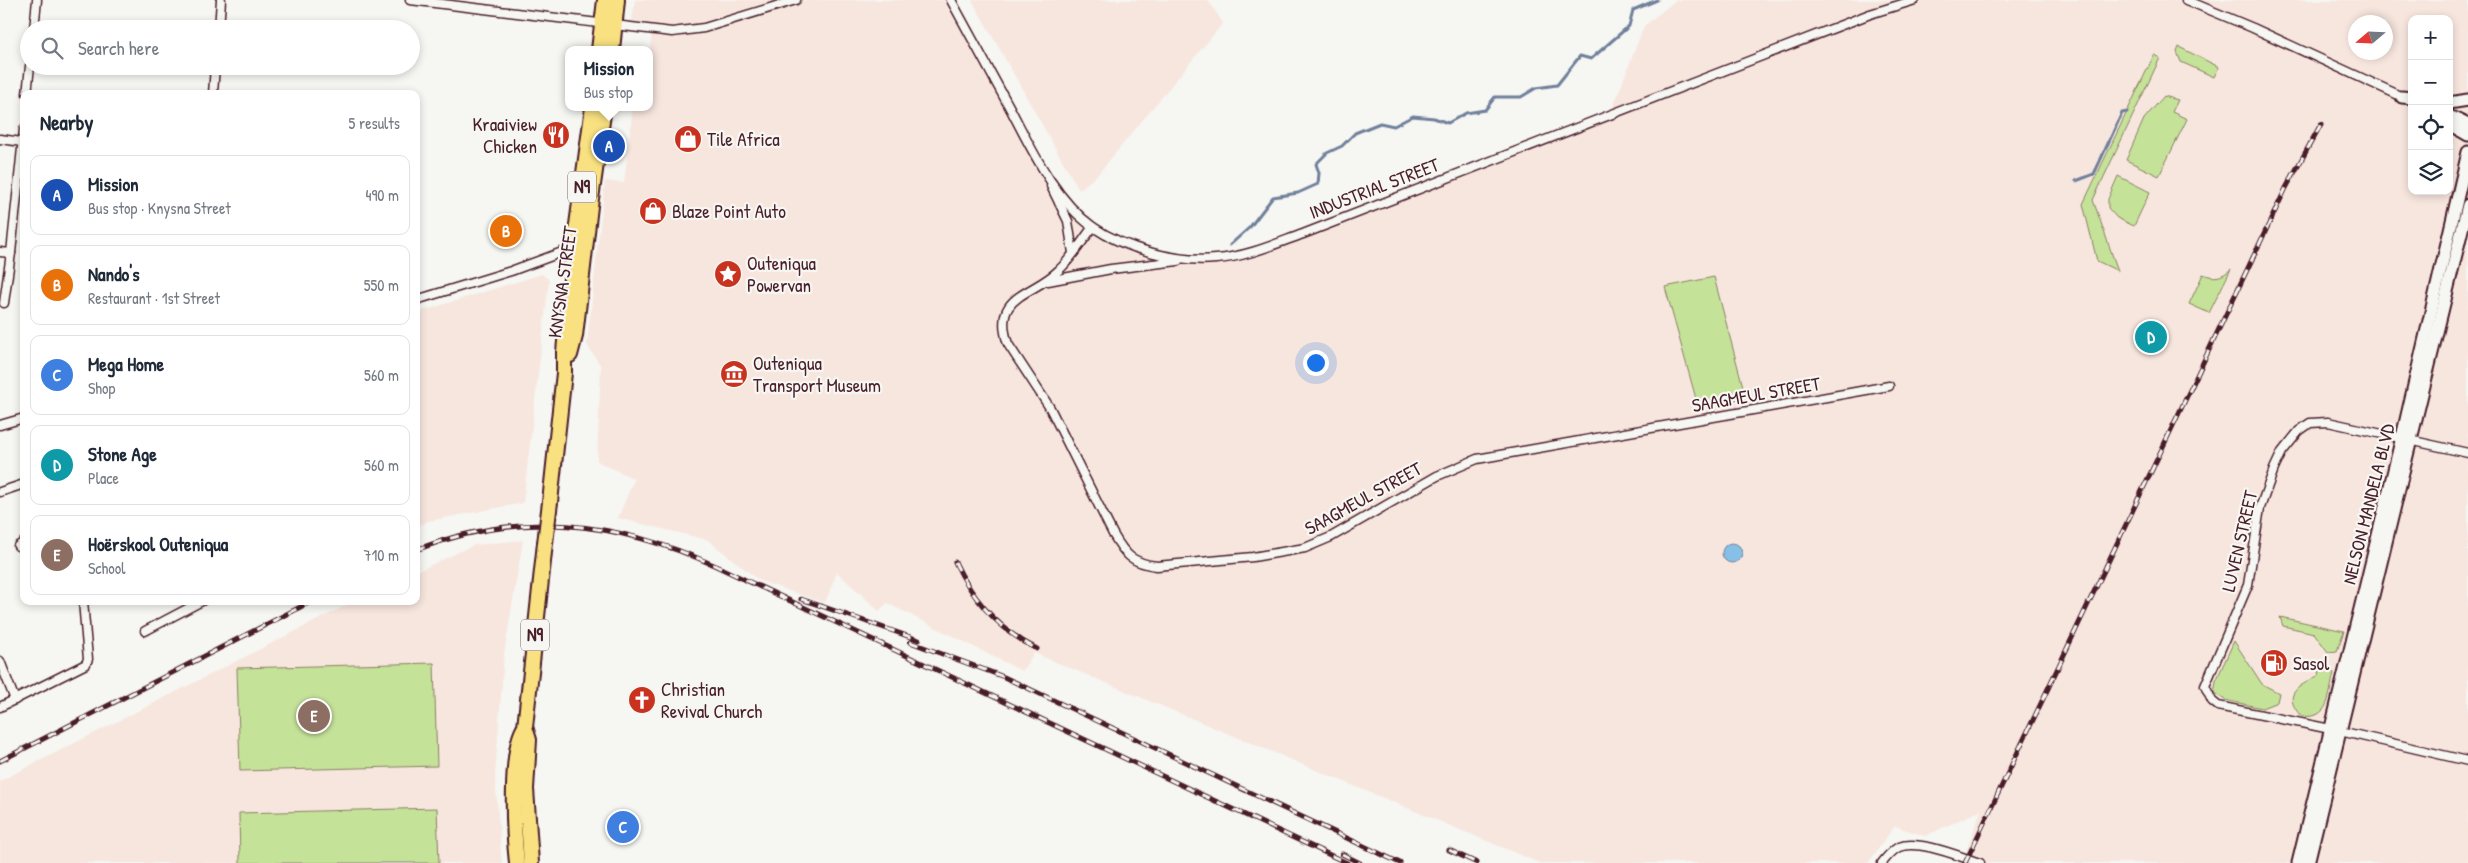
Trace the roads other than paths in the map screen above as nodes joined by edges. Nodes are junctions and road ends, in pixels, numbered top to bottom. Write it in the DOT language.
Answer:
graph roads {
  1 [pos="37,0"];
  2 [pos="221,0"];
  3 [pos="410,0"];
  4 [pos="604,0"];
  5 [pos="617,0"];
  6 [pos="796,0"];
  7 [pos="951,0"];
  8 [pos="1915,0"];
  9 [pos="2186,0"];
  10 [pos="778,3"];
  11 [pos="35,20"];
  12 [pos="220,20"];
  13 [pos="608,26"];
  14 [pos="600,46"];
  15 [pos="611,46"];
  16 [pos="29,75"];
  17 [pos="214,75"];
  18 [pos="28,90"];
  19 [pos="213,90"];
  20 [pos="2408,99"];
  21 [pos="2468,100"];
  22 [pos="2453,102"];
  23 [pos="593,111"];
  24 [pos="603,111"];
  25 [pos="2453,118"];
  26 [pos="2468,125"];
  27 [pos="2453,126"];
  28 [pos="2468,135"];
  29 [pos="0,139"];
  30 [pos="20,142"];
  31 [pos="2468,152"];
  32 [pos="20,162"];
  33 [pos="1045,174"];
  34 [pos="2468,205"];
  35 [pos="1093,227"];
  36 [pos="581,247"];
  37 [pos="0,252"];
  38 [pos="11,253"];
  39 [pos="1073,253"];
  40 [pos="1187,260"];
  41 [pos="1044,281"];
  42 [pos="420,299"];
  43 [pos="4,303"];
  44 [pos="1889,386"];
  45 [pos="20,419"];
  46 [pos="0,425"];
  47 [pos="2407,438"];
  48 [pos="2468,453"];
  49 [pos="20,485"];
  50 [pos="0,492"];
  51 [pos="83,605"];
  52 [pos="194,605"];
  53 [pos="145,631"];
  54 [pos="0,661"];
  55 [pos="15,700"];
  56 [pos="0,707"];
  57 [pos="525,727"];
  58 [pos="2335,730"];
  59 [pos="2468,761"];
  60 [pos="517,863"];
  61 [pos="532,863"];
  62 [pos="1882,863"];
  63 [pos="1980,863"];
  64 [pos="2298,863"];
  65 [pos="2308,863"];
  1 -- 11 [label="street"];
  2 -- 12 [label="street"];
  3 -- 13 [label="street"];
  4 -- 13 [label="highway"];
  5 -- 13 [label="highway"];
  6 -- 10 [label="street"];
  7 -- 33 [label="street, INDUSTRIAL STREET"];
  8 -- 40 [label="street, INDUSTRIAL STREET"];
  9 -- 20 [label="street"];
  10 -- 13 [label="street"];
  13 -- 14 [label="highway"];
  13 -- 15 [label="highway"];
  16 -- 18 [label="street"];
  17 -- 19 [label="street"];
  21 -- 22 [label="street"];
  23 -- 36 [label="highway, KNYSNA STREET / N9"];
  24 -- 36 [label="highway, KNYSNA STREET / N9"];
  25 -- 26 [label="street"];
  27 -- 28 [label="street"];
  29 -- 30 [label="street"];
  31 -- 47 [label="street, NELSON MANDELA BLVD"];
  32 -- 38 [label="street"];
  33 -- 35 [label="street, INDUSTRIAL STREET"];
  33 -- 39 [label="street"];
  34 -- 47 [label="street, NELSON MANDELA BLVD"];
  35 -- 39 [label="street, SAAGMEUL STREET"];
  35 -- 40 [label="street, INDUSTRIAL STREET"];
  36 -- 42 [label="street"];
  36 -- 57 [label="highway, KNYSNA STREET / N9, bridge"];
  37 -- 38 [label="street"];
  38 -- 43 [label="street"];
  39 -- 41 [label="street, SAAGMEUL STREET"];
  40 -- 41 [label="street"];
  41 -- 44 [label="street, SAAGMEUL STREET"];
  45 -- 46 [label="street"];
  47 -- 48 [label="street"];
  47 -- 58 [label="street, NELSON MANDELA BLVD"];
  47 -- 58 [label="street, LUVEN STREET"];
  49 -- 50 [label="street"];
  51 -- 55 [label="street"];
  52 -- 53 [label="street"];
  54 -- 55 [label="street"];
  55 -- 56 [label="street"];
  57 -- 60 [label="highway, N9"];
  57 -- 61 [label="highway, N9"];
  58 -- 59 [label="street"];
  58 -- 64 [label="street, NELSON MANDELA BLVD"];
  58 -- 65 [label="street, NELSON MANDELA BLVD"];
  62 -- 63 [label="street"];
}
